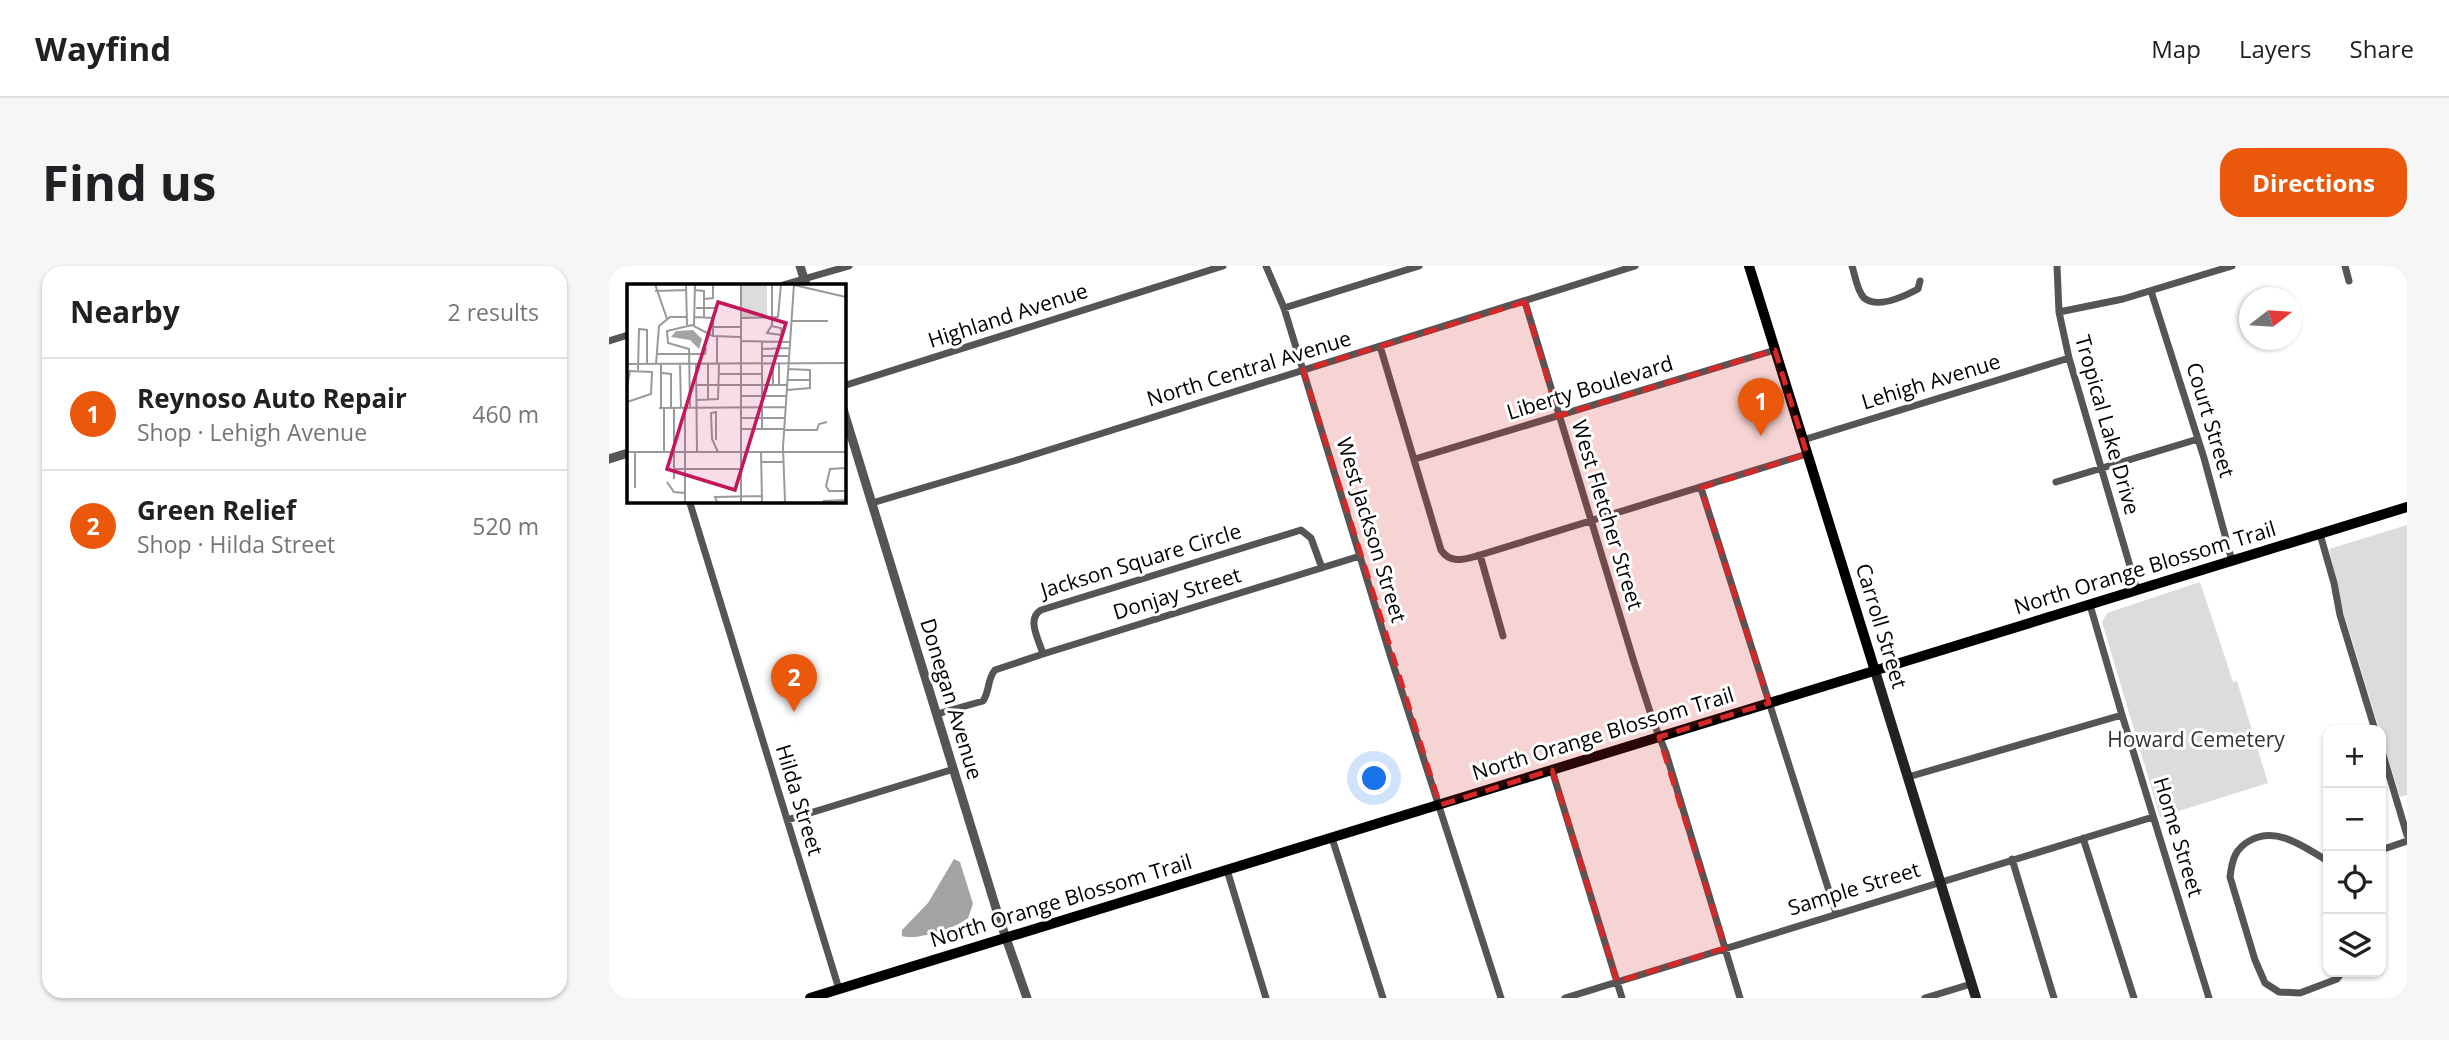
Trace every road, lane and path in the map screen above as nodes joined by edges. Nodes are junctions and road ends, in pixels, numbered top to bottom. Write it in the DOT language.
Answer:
graph roads {
  1 [pos="800,266"];
  2 [pos="849,266"];
  3 [pos="1223,266"];
  4 [pos="1266,266"];
  5 [pos="1419,266"];
  6 [pos="1635,266"];
  7 [pos="1749,266"];
  8 [pos="1852,266"];
  9 [pos="2057,266"];
  10 [pos="2232,266"];
  11 [pos="2345,266"];
  12 [pos="1920,281"];
  13 [pos="2349,281"];
  14 [pos="805,282"];
  15 [pos="2151,291"];
  16 [pos="1525,302"];
  17 [pos="1284,308"];
  18 [pos="2059,312"];
  19 [pos="627,335"];
  20 [pos="609,341"];
  21 [pos="1380,346"];
  22 [pos="1775,349"];
  23 [pos="2069,358"];
  24 [pos="1303,370"];
  25 [pos="845,385"];
  26 [pos="845,415"];
  27 [pos="1558,416"];
  28 [pos="2198,439"];
  29 [pos="1803,440"];
  30 [pos="627,453"];
  31 [pos="1807,454"];
  32 [pos="609,459"];
  33 [pos="1415,459"];
  34 [pos="2099,468"];
  35 [pos="2056,482"];
  36 [pos="1701,488"];
  37 [pos="690,502"];
  38 [pos="872,503"];
  39 [pos="2407,507"];
  40 [pos="1591,522"];
  41 [pos="2320,534"];
  42 [pos="1480,555"];
  43 [pos="1360,556"];
  44 [pos="2232,561"];
  45 [pos="1322,568"];
  46 [pos="2137,590"];
  47 [pos="2090,605"];
  48 [pos="1503,636"];
  49 [pos="1043,654"];
  50 [pos="1875,671"];
  51 [pos="1769,704"];
  52 [pos="937,714"];
  53 [pos="2122,715"];
  54 [pos="2373,725"];
  55 [pos="1659,737"];
  56 [pos="2386,765"];
  57 [pos="954,769"];
  58 [pos="1552,771"];
  59 [pos="1908,777"];
  60 [pos="1440,805"];
  61 [pos="2154,817"];
  62 [pos="787,820"];
  63 [pos="2407,835"];
  64 [pos="1332,838"];
  65 [pos="2083,838"];
  66 [pos="2407,841"];
  67 [pos="2386,847"];
  68 [pos="2323,858"];
  69 [pos="2012,859"];
  70 [pos="1227,870"];
  71 [pos="1940,881"];
  72 [pos="1836,913"];
  73 [pos="1007,937"];
  74 [pos="1725,948"];
  75 [pos="2338,977"];
  76 [pos="1617,982"];
  77 [pos="1971,984"];
  78 [pos="838,989"];
  79 [pos="810,998"];
  80 [pos="1027,998"];
  81 [pos="1266,998"];
  82 [pos="1383,998"];
  83 [pos="1501,998"];
  84 [pos="1565,998"];
  85 [pos="1622,998"];
  86 [pos="1740,998"];
  87 [pos="1925,998"];
  88 [pos="1976,998"];
  89 [pos="2054,998"];
  90 [pos="2134,998"];
  91 [pos="2209,998"];
  1 -- 14 [label="street"];
  2 -- 14 [label="street"];
  3 -- 25 [label="street, Highland Avenue"];
  4 -- 17 [label="street, West Jackson Street"];
  5 -- 17 [label="street"];
  6 -- 16 [label="street, North Central Avenue"];
  7 -- 22 [label="main road, Carroll Street"];
  8 -- 12 [label="street"];
  9 -- 18 [label="street, Tropical Lake Drive"];
  10 -- 15 [label="street"];
  11 -- 13 [label="street"];
  15 -- 18 [label="street"];
  15 -- 28 [label="street, Court Street"];
  16 -- 21 [label="street, North Central Avenue"];
  16 -- 27 [label="street, West Fletcher Street"];
  17 -- 24 [label="street, West Jackson Street"];
  18 -- 23 [label="street, Tropical Lake Drive"];
  19 -- 20 [label="street"];
  21 -- 24 [label="street, North Central Avenue"];
  21 -- 33 [label="street"];
  22 -- 27 [label="street, Liberty Boulevard"];
  22 -- 29 [label="main road, Carroll Street"];
  23 -- 29 [label="street, Lehigh Avenue"];
  23 -- 34 [label="street, Tropical Lake Drive"];
  24 -- 38 [label="street, North Central Avenue"];
  24 -- 43 [label="street, West Jackson Street"];
  26 -- 38 [label="street, Donegan Avenue"];
  27 -- 33 [label="street, Liberty Boulevard"];
  27 -- 40 [label="street, West Fletcher Street"];
  28 -- 34 [label="street"];
  28 -- 44 [label="street, Court Street"];
  29 -- 31 [label="main road, Carroll Street"];
  30 -- 32 [label="street"];
  31 -- 36 [label="street"];
  31 -- 50 [label="main road, Carroll Street"];
  33 -- 42 [label="street"];
  34 -- 35 [label="street"];
  34 -- 46 [label="street, Tropical Lake Drive"];
  36 -- 40 [label="street"];
  36 -- 51 [label="street"];
  37 -- 62 [label="street, Hilda Street"];
  38 -- 52 [label="street, Donegan Avenue"];
  39 -- 41 [label="main road, North Orange Blossom Trail"];
  40 -- 42 [label="street"];
  40 -- 55 [label="street, West Fletcher Street"];
  41 -- 44 [label="main road, North Orange Blossom Trail"];
  41 -- 54 [label="street"];
  42 -- 48 [label="street"];
  43 -- 45 [label="street, Donjay Street"];
  43 -- 60 [label="street, West Jackson Street"];
  44 -- 46 [label="main road, North Orange Blossom Trail"];
  45 -- 49 [label="street, Donjay Street"];
  45 -- 49 [label="street, Jackson Square Circle"];
  46 -- 47 [label="main road, North Orange Blossom Trail"];
  47 -- 50 [label="main road, North Orange Blossom Trail"];
  47 -- 53 [label="street, Home Street"];
  49 -- 52 [label="street"];
  50 -- 51 [label="main road, North Orange Blossom Trail"];
  50 -- 59 [label="main road, Carroll Street"];
  51 -- 55 [label="main road, North Orange Blossom Trail"];
  51 -- 72 [label="street"];
  52 -- 57 [label="street, Donegan Avenue"];
  53 -- 59 [label="street"];
  53 -- 61 [label="street, Home Street"];
  55 -- 58 [label="main road, North Orange Blossom Trail"];
  55 -- 74 [label="street, West Fletcher Street"];
  56 -- 63 [label="street"];
  57 -- 62 [label="street"];
  57 -- 73 [label="street, Donegan Avenue"];
  58 -- 60 [label="main road, North Orange Blossom Trail"];
  58 -- 76 [label="street"];
  59 -- 71 [label="main road, Carroll Street"];
  60 -- 64 [label="main road, North Orange Blossom Trail"];
  60 -- 83 [label="street, West Jackson Street"];
  61 -- 65 [label="street, Sample Street"];
  61 -- 91 [label="street, Home Street"];
  62 -- 78 [label="street, Hilda Street"];
  64 -- 70 [label="main road, North Orange Blossom Trail"];
  64 -- 82 [label="street"];
  65 -- 69 [label="street, Sample Street"];
  65 -- 90 [label="street"];
  66 -- 67 [label="street"];
  68 -- 75 [label="street"];
  69 -- 71 [label="street, Sample Street"];
  69 -- 89 [label="street"];
  70 -- 73 [label="main road, North Orange Blossom Trail"];
  70 -- 81 [label="street"];
  71 -- 72 [label="street, Sample Street"];
  71 -- 77 [label="main road, Carroll Street"];
  72 -- 74 [label="street, Sample Street"];
  73 -- 78 [label="main road, North Orange Blossom Trail"];
  73 -- 80 [label="street, Donegan Avenue"];
  74 -- 76 [label="street, Sample Street"];
  74 -- 86 [label="street, West Fletcher Street"];
  76 -- 84 [label="street, Sample Street"];
  76 -- 85 [label="street"];
  77 -- 87 [label="street"];
  77 -- 88 [label="main road, Carroll Street"];
  78 -- 79 [label="main road, North Orange Blossom Trail"];
}
